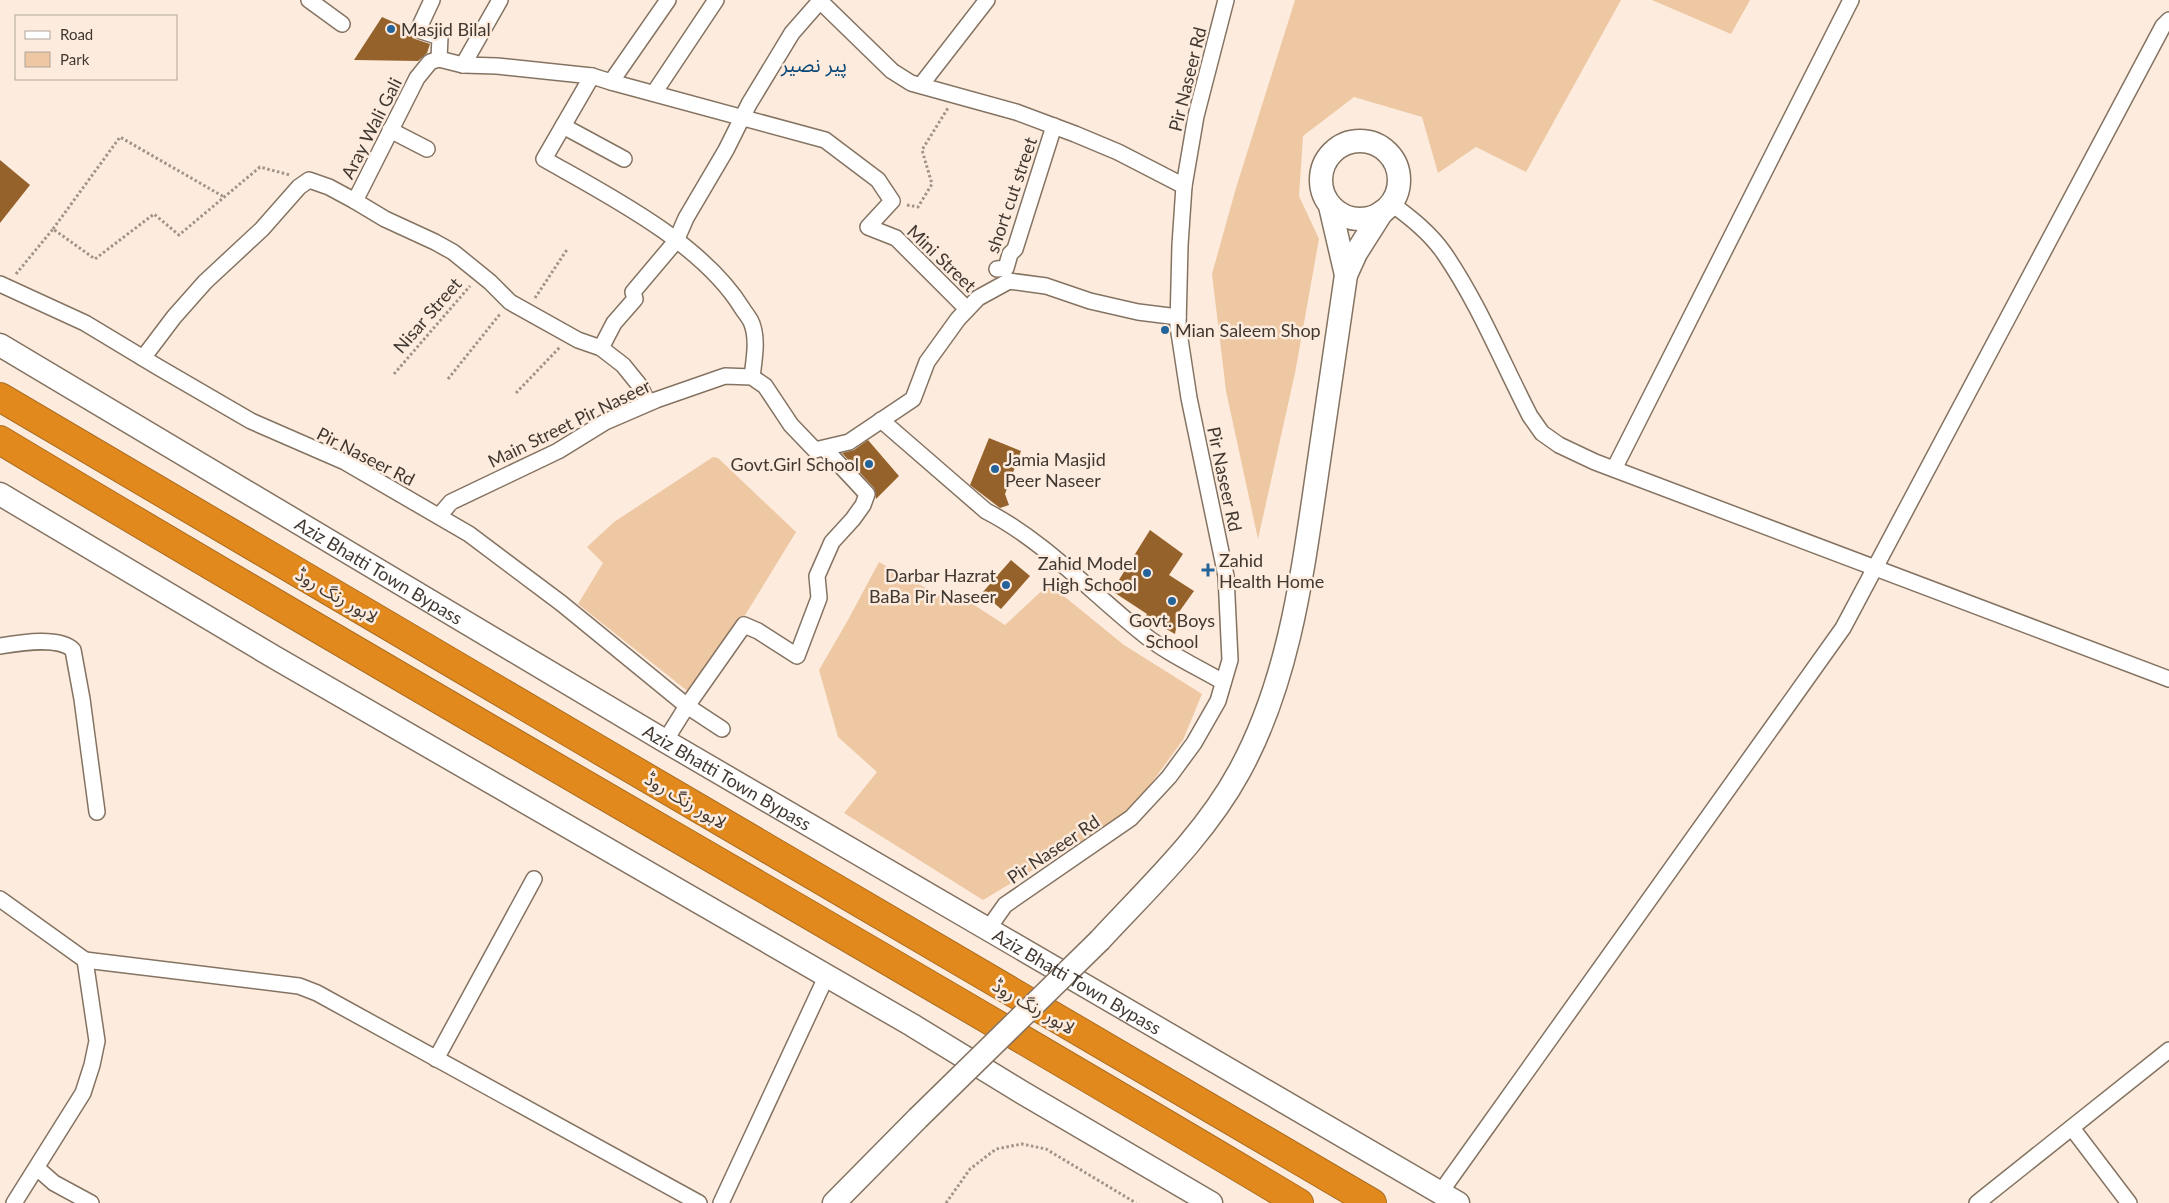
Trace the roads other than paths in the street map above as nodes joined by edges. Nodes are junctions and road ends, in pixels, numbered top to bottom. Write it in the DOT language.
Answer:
graph roads {
  1 [pos="309,0"];
  2 [pos="432,0"];
  3 [pos="500,0"];
  4 [pos="668,0"];
  5 [pos="716,0"];
  6 [pos="819,0"];
  7 [pos="987,0"];
  8 [pos="1226,0"];
  9 [pos="1851,0"];
  10 [pos="2169,20"];
  11 [pos="342,24"];
  12 [pos="439,60"];
  13 [pos="463,65"];
  14 [pos="592,76"];
  15 [pos="611,82"];
  16 [pos="921,85"];
  17 [pos="654,93"];
  18 [pos="743,116"];
  19 [pos="562,126"];
  20 [pos="1054,126"];
  21 [pos="390,130"];
  22 [pos="427,149"];
  23 [pos="624,159"];
  24 [pos="1184,186"];
  25 [pos="355,201"];
  26 [pos="1330,206"];
  27 [pos="1387,208"];
  28 [pos="676,241"];
  29 [pos="997,269"];
  30 [pos="1346,275"];
  31 [pos="3,285"];
  32 [pos="967,309"];
  33 [pos="1178,317"];
  34 [pos="0,345"];
  35 [pos="601,348"];
  36 [pos="143,358"];
  37 [pos="752,377"];
  38 [pos="0,397"];
  39 [pos="648,403"];
  40 [pos="881,420"];
  41 [pos="0,440"];
  42 [pos="826,449"];
  43 [pos="1614,470"];
  44 [pos="0,494"];
  45 [pos="439,516"];
  46 [pos="1874,568"];
  47 [pos="0,646"];
  48 [pos="2169,678"];
  49 [pos="1223,682"];
  50 [pos="687,706"];
  51 [pos="722,729"];
  52 [pos="665,741"];
  53 [pos="97,812"];
  54 [pos="534,879"];
  55 [pos="0,899"];
  56 [pos="988,928"];
  57 [pos="85,960"];
  58 [pos="827,976"];
  59 [pos="2169,1050"];
  60 [pos="436,1059"];
  61 [pos="2072,1128"];
  62 [pos="37,1168"];
  63 [pos="1449,1198"];
  64 [pos="14,1203"];
  65 [pos="91,1203"];
  66 [pos="699,1203"];
  67 [pos="721,1203"];
  68 [pos="834,1203"];
  69 [pos="1211,1203"];
  70 [pos="1299,1203"];
  71 [pos="1372,1203"];
  72 [pos="1977,1203"];
  73 [pos="2129,1203"];
  1 -- 11 [label="street"];
  2 -- 12 [label="street"];
  3 -- 13 [label="street"];
  4 -- 15 [label="street"];
  5 -- 17 [label="street"];
  6 -- 16 [label="street"];
  6 -- 18 [label="street"];
  7 -- 16 [label="street"];
  8 -- 24 [label="street, Pir Naseer Rd"];
  9 -- 43 [label="street"];
  10 -- 46 [label="street"];
  12 -- 13 [label="street"];
  12 -- 21 [label="street, Aray Wali Gali"];
  13 -- 14 [label="street"];
  14 -- 15 [label="street"];
  14 -- 19 [label="street"];
  15 -- 17 [label="street"];
  16 -- 20 [label="street"];
  17 -- 18 [label="street"];
  18 -- 28 [label="street"];
  18 -- 32 [label="street, Mini Street"];
  19 -- 23 [label="street"];
  19 -- 28 [label="street"];
  20 -- 24 [label="street"];
  20 -- 29 [label="street, short cut street"];
  21 -- 22 [label="street"];
  21 -- 25 [label="street, Aray Wali Gali"];
  24 -- 33 [label="street, Pir Naseer Rd"];
  25 -- 35 [label="street"];
  25 -- 36 [label="street, Aray Wali Gali"];
  26 -- 27 [label="street"];
  26 -- 27 [label="street"];
  26 -- 30 [label="street"];
  27 -- 30 [label="street"];
  27 -- 43 [label="street"];
  28 -- 35 [label="street"];
  28 -- 37 [label="street"];
  30 -- 68 [label="street, bridge"];
  31 -- 36 [label="street, Pir Naseer Rd"];
  32 -- 33 [label="street"];
  32 -- 40 [label="street"];
  33 -- 49 [label="street, Pir Naseer Rd"];
  34 -- 52 [label="street, Aziz Bhatti Town Bypass"];
  35 -- 39 [label="street"];
  36 -- 45 [label="street, Pir Naseer Rd"];
  37 -- 39 [label="street, Main Street Pir Naseer"];
  37 -- 42 [label="street"];
  38 -- 71 [label="highway, لاہور رنگ روڈ"];
  39 -- 45 [label="street, Main Street Pir Naseer"];
  40 -- 42 [label="street"];
  40 -- 49 [label="street"];
  41 -- 70 [label="highway, لاہور رنگ روڈ"];
  42 -- 50 [label="street"];
  43 -- 46 [label="street"];
  44 -- 58 [label="street"];
  45 -- 50 [label="street, Pir Naseer Rd"];
  46 -- 48 [label="street"];
  46 -- 63 [label="street"];
  47 -- 53 [label="street"];
  49 -- 56 [label="street, Pir Naseer Rd"];
  50 -- 51 [label="street, Pir Naseer Rd"];
  50 -- 52 [label="street"];
  52 -- 56 [label="street, Aziz Bhatti Town Bypass"];
  54 -- 60 [label="street"];
  55 -- 57 [label="street"];
  56 -- 63 [label="street, Aziz Bhatti Town Bypass"];
  57 -- 60 [label="street"];
  57 -- 62 [label="street"];
  58 -- 67 [label="street"];
  58 -- 69 [label="street"];
  59 -- 61 [label="street"];
  60 -- 66 [label="street"];
  61 -- 72 [label="street"];
  61 -- 73 [label="street"];
  62 -- 64 [label="street"];
  62 -- 65 [label="street"];
}
